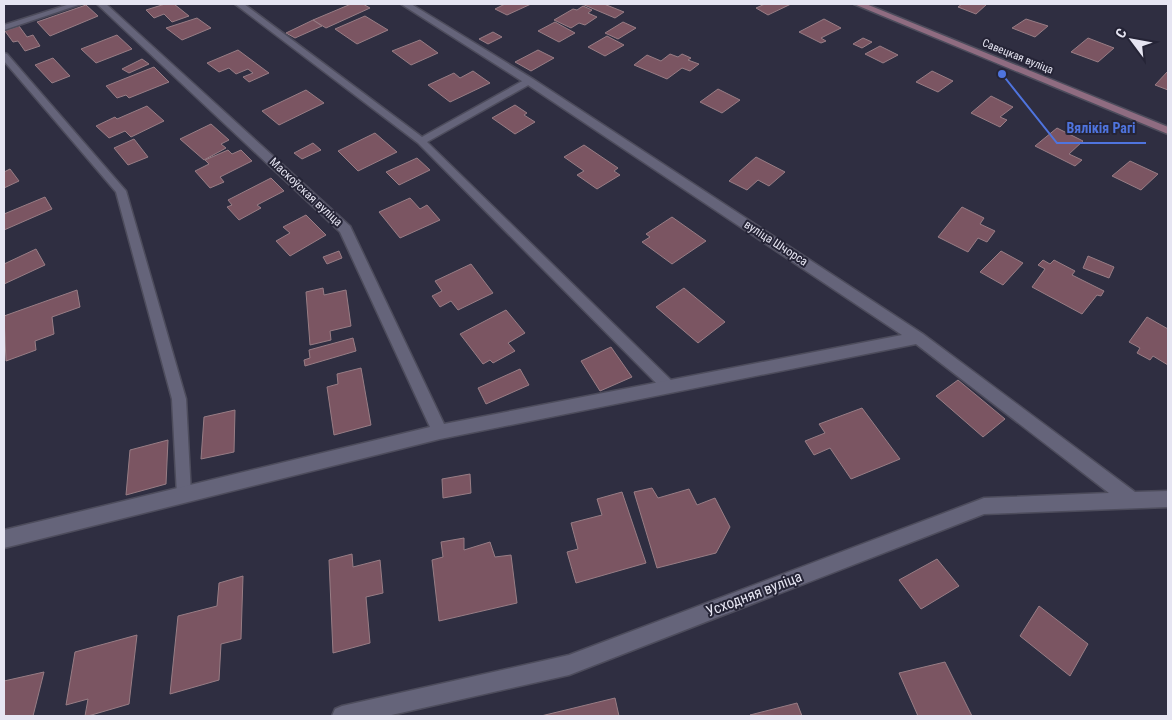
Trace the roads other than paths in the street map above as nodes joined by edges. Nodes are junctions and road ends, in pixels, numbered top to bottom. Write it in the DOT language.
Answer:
graph roads {
  1 [pos="77,4"];
  2 [pos="101,4"];
  3 [pos="239,4"];
  4 [pos="405,4"];
  5 [pos="859,4"];
  6 [pos="4,28"];
  7 [pos="4,56"];
  8 [pos="529,81"];
  9 [pos="1168,131"];
  10 [pos="421,141"];
  11 [pos="918,338"];
  12 [pos="668,387"];
  13 [pos="440,432"];
  14 [pos="184,495"];
  15 [pos="1168,499"];
  16 [pos="1133,501"];
  17 [pos="4,540"];
  18 [pos="342,716"];
  1 -- 6 [label="lane"];
  2 -- 13 [label="street, Маскоўская вуліца"];
  3 -- 10 [label="lane"];
  4 -- 8 [label="street, вуліца Шчорса"];
  5 -- 9 [label="main road, Савецкая вуліца"];
  7 -- 14 [label="lane"];
  8 -- 10 [label="lane"];
  8 -- 11 [label="street, вуліца Шчорса"];
  10 -- 12 [label="lane"];
  11 -- 12 [label="street"];
  11 -- 16 [label="street, вуліца Шчорса"];
  12 -- 13 [label="street"];
  13 -- 14 [label="street"];
  14 -- 17 [label="street"];
  15 -- 16 [label="street, Усходняя вуліца"];
  16 -- 18 [label="street, Усходняя вуліца"];
}
